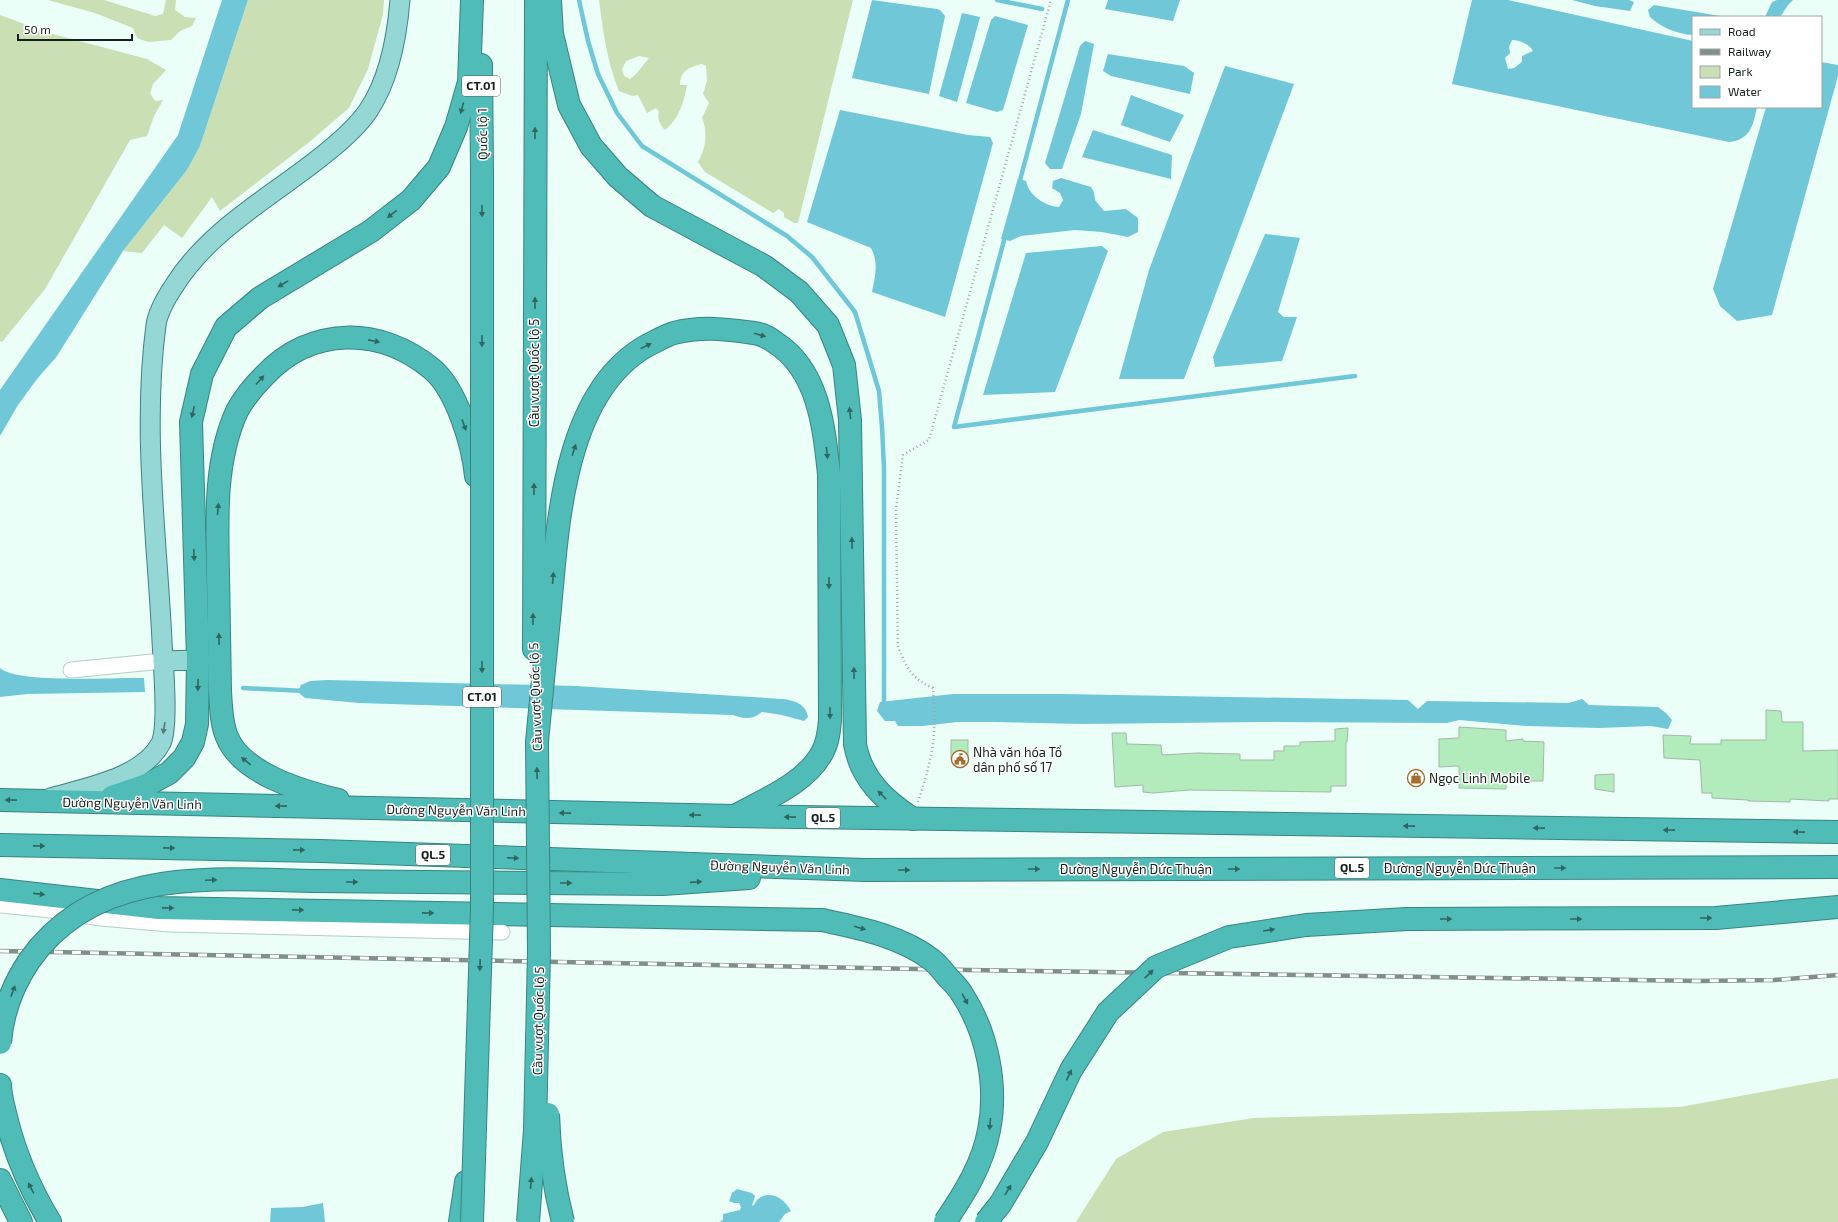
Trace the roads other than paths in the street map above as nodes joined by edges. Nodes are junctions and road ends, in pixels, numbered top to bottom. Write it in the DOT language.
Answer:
graph roads {
  1 [pos="400,0"];
  2 [pos="472,0"];
  3 [pos="480,0"];
  4 [pos="536,0"];
  5 [pos="550,0"];
  6 [pos="482,633"];
  7 [pos="198,660"];
  8 [pos="163,661"];
  9 [pos="71,670"];
  10 [pos="537,742"];
  11 [pos="0,800"];
  12 [pos="41,800"];
  13 [pos="96,802"];
  14 [pos="374,808"];
  15 [pos="734,816"];
  16 [pos="913,819"];
  17 [pos="1838,832"];
  18 [pos="0,845"];
  19 [pos="1838,867"];
  20 [pos="865,870"];
  21 [pos="0,890"];
  22 [pos="0,905"];
  23 [pos="1838,907"];
  24 [pos="502,932"];
  25 [pos="539,952"];
  26 [pos="0,1043"];
  27 [pos="0,1085"];
  28 [pos="474,1127"];
  29 [pos="0,1180"];
  30 [pos="21,1222"];
  31 [pos="50,1222"];
  32 [pos="460,1222"];
  33 [pos="472,1222"];
  34 [pos="528,1222"];
  35 [pos="563,1222"];
  36 [pos="945,1222"];
  37 [pos="986,1222"];
  1 -- 8 [label="main road"];
  2 -- 7 [label="highway, one-way"];
  3 -- 6 [label="highway, Quốc lộ 1 / CT.01, one-way, bridge"];
  10 -- 4 [label="highway, Cầu vượt Quốc lộ 5, one-way"];
  16 -- 5 [label="highway, one-way"];
  14 -- 6 [label="highway, one-way, bridge"];
  6 -- 28 [label="highway, CT.01, one-way, bridge"];
  7 -- 8 [label="main road"];
  7 -- 13 [label="highway, one-way"];
  8 -- 9 [label="lane"];
  8 -- 12 [label="main road, one-way"];
  10 -- 15 [label="highway, one-way"];
  25 -- 10 [label="highway, Cầu vượt Quốc lộ 5, one-way, bridge"];
  12 -- 11 [label="highway, Đường Nguyễn Văn Linh / QL.5, one-way"];
  12 -- 13 [label="highway, Đường Nguyễn Văn Linh / QL.5"];
  14 -- 13 [label="highway, Đường Nguyễn Văn Linh / QL.5, one-way"];
  15 -- 14 [label="highway, Đường Nguyễn Văn Linh / QL.5, one-way"];
  16 -- 15 [label="highway, Đường Nguyễn Văn Linh / QL.5, one-way"];
  17 -- 16 [label="highway, QL.5, one-way"];
  18 -- 20 [label="highway, Đường Nguyễn Văn Linh / QL.5, one-way"];
  20 -- 19 [label="highway, Đường Nguyễn Đức Thuận / QL.5, one-way"];
  26 -- 20 [label="highway, one-way, bridge"];
  21 -- 36 [label="highway, one-way, bridge"];
  22 -- 24 [label="lane"];
  37 -- 23 [label="highway, one-way, bridge"];
  34 -- 25 [label="highway, Cầu vượt Quốc lộ 5, one-way, bridge"];
  25 -- 35 [label="highway, bridge"];
  31 -- 27 [label="highway, one-way"];
  28 -- 32 [label="highway, bridge"];
  28 -- 33 [label="highway, CT.01, bridge"];
  29 -- 30 [label="highway"];
}
